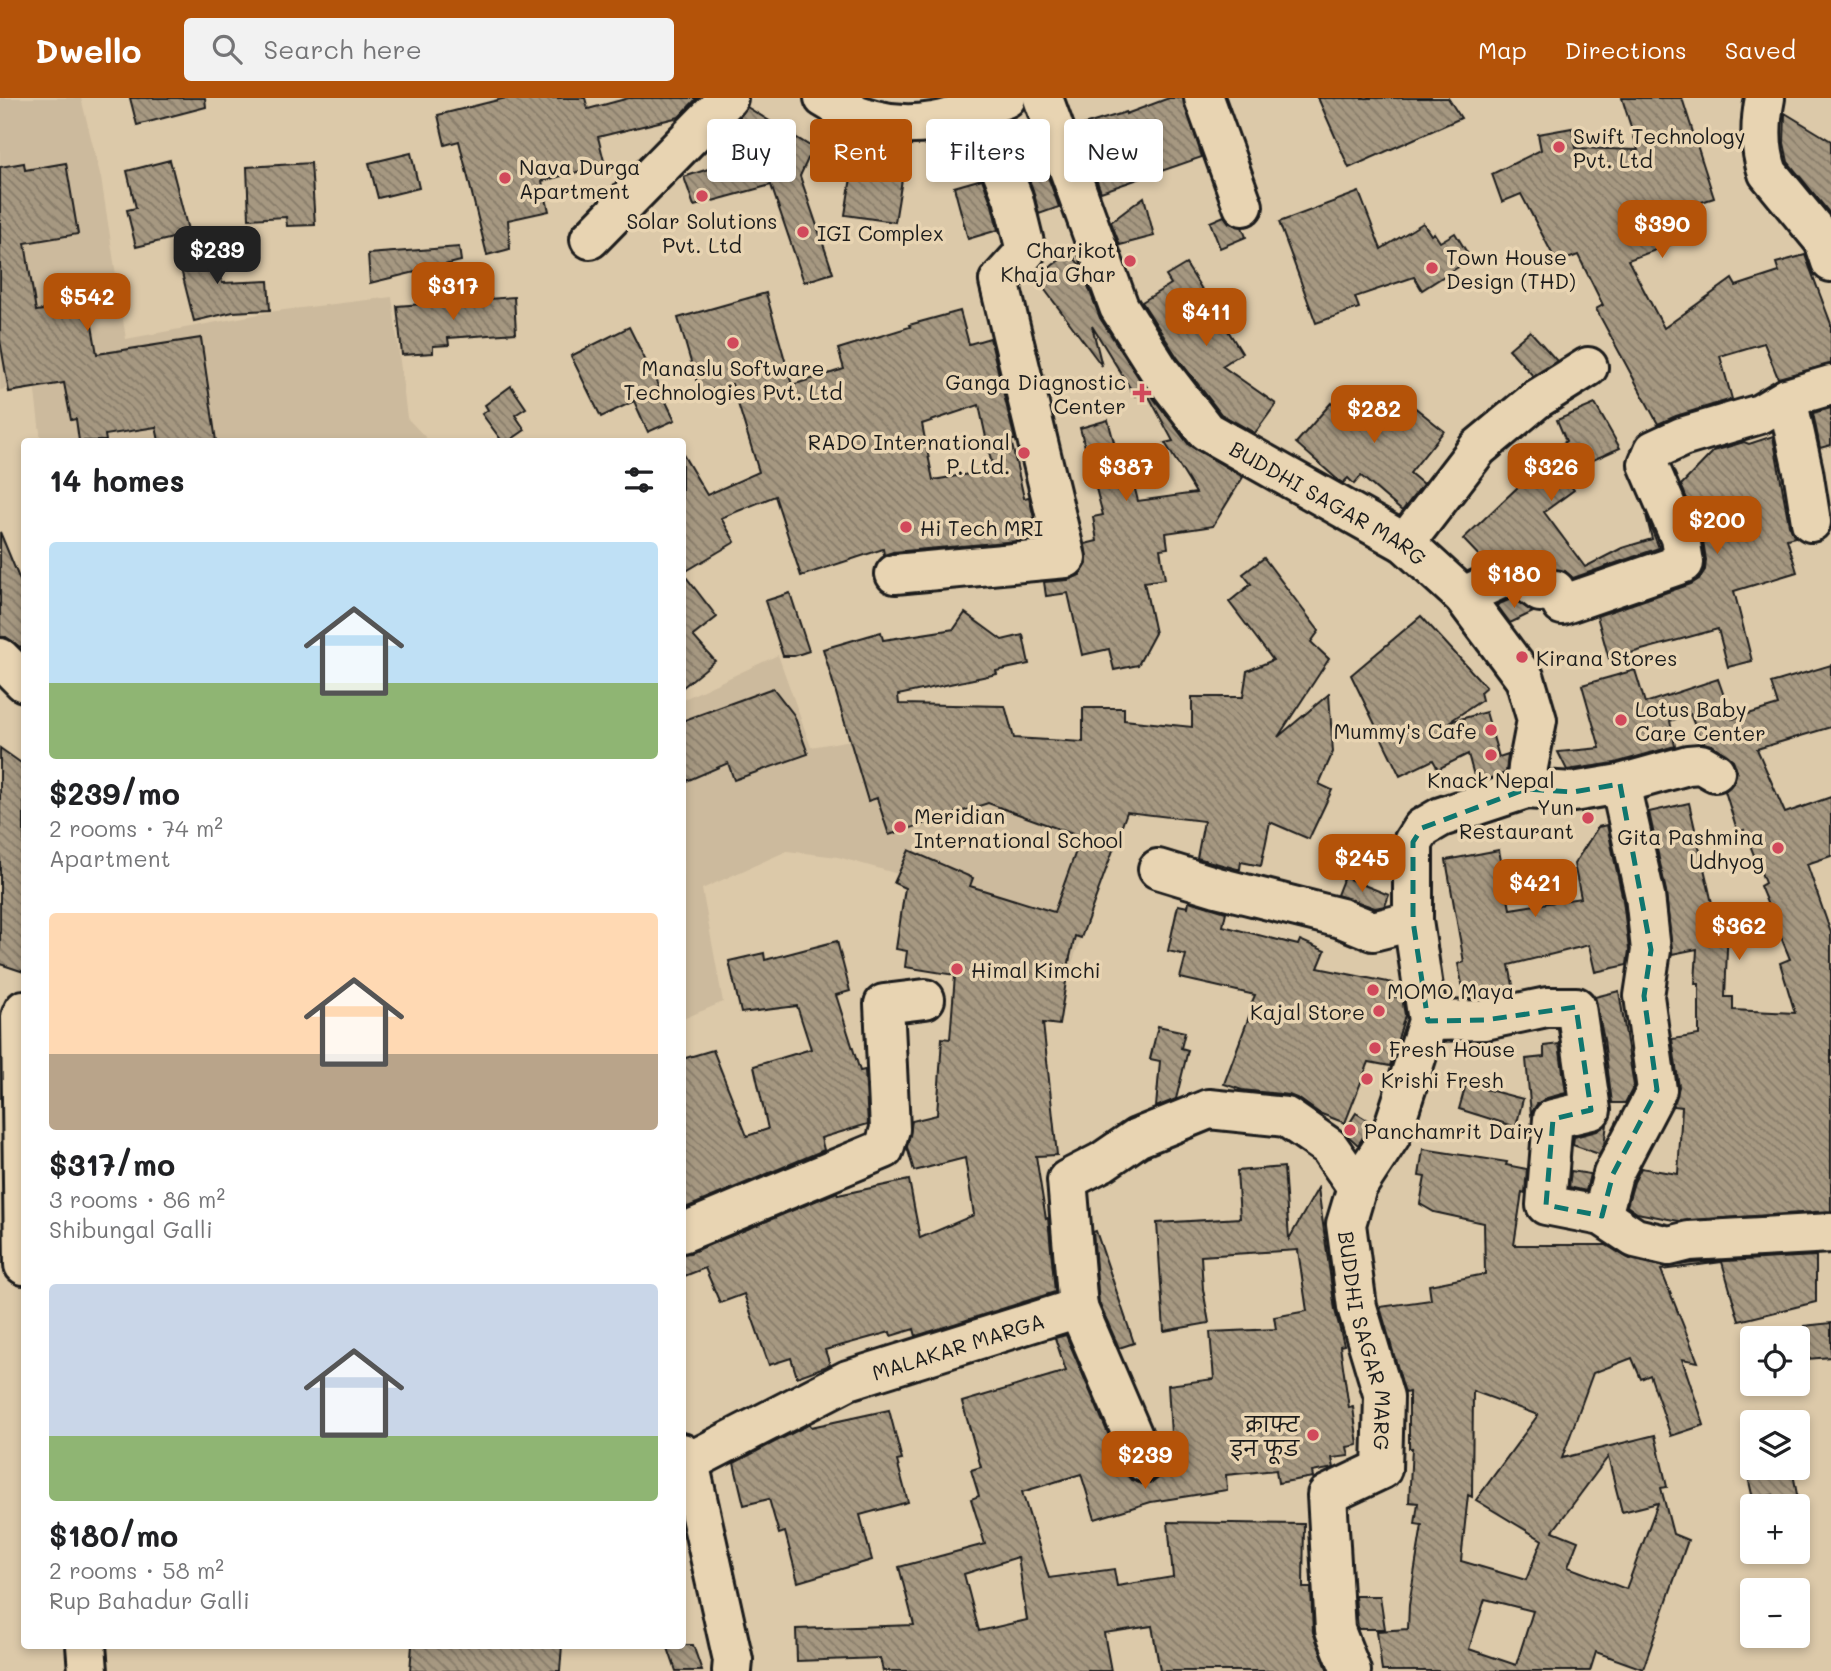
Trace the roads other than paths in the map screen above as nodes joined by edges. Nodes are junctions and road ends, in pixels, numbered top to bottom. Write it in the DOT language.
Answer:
graph roads {
  1 [pos="728,98"];
  2 [pos="824,98"];
  3 [pos="1043,98"];
  4 [pos="1204,98"];
  5 [pos="1765,98"];
  6 [pos="991,103"];
  7 [pos="1243,206"];
  8 [pos="590,239"];
  9 [pos="1831,262"];
  10 [pos="1588,367"];
  11 [pos="1831,386"];
  12 [pos="1787,398"];
  13 [pos="1811,522"];
  14 [pos="1405,543"];
  15 [pos="895,574"];
  16 [pos="1463,596"];
  17 [pos="0,658"];
  18 [pos="21,679"];
  19 [pos="1714,772"];
  20 [pos="1620,784"];
  21 [pos="1526,789"];
  22 [pos="1158,869"];
  23 [pos="1413,921"];
  24 [pos="925,999"];
  25 [pos="1428,1021"];
  26 [pos="1356,1187"];
  27 [pos="1602,1216"];
  28 [pos="686,1231"];
  29 [pos="1831,1233"];
  30 [pos="1078,1308"];
  31 [pos="686,1457"];
  32 [pos="1144,1462"];
  33 [pos="86,1649"];
  34 [pos="88,1671"];
  35 [pos="732,1671"];
  36 [pos="1350,1671"];
  1 -- 8 [label="street"];
  2 -- 6 [label="street"];
  3 -- 14 [label="street, BUDDHI SAGAR MARG"];
  4 -- 7 [label="street"];
  5 -- 9 [label="street"];
  6 -- 15 [label="street"];
  10 -- 14 [label="street"];
  11 -- 12 [label="street"];
  12 -- 13 [label="street"];
  12 -- 16 [label="street"];
  14 -- 16 [label="street, BUDDHI SAGAR MARG"];
  16 -- 21 [label="street, BUDDHI SAGAR MARG"];
  17 -- 18 [label="street"];
  19 -- 20 [label="street"];
  20 -- 21 [label="street"];
  20 -- 27 [label="street"];
  21 -- 23 [label="street, BUDDHI SAGAR MARG"];
  22 -- 23 [label="street"];
  23 -- 25 [label="street, BUDDHI SAGAR MARG"];
  24 -- 28 [label="street"];
  25 -- 26 [label="street, BUDDHI SAGAR MARG"];
  25 -- 27 [label="street"];
  26 -- 30 [label="street"];
  26 -- 36 [label="street, BUDDHI SAGAR MARG"];
  27 -- 29 [label="street"];
  30 -- 31 [label="street, MALAKAR MARGA"];
  30 -- 32 [label="street"];
  31 -- 35 [label="street"];
  33 -- 34 [label="street"];
}
